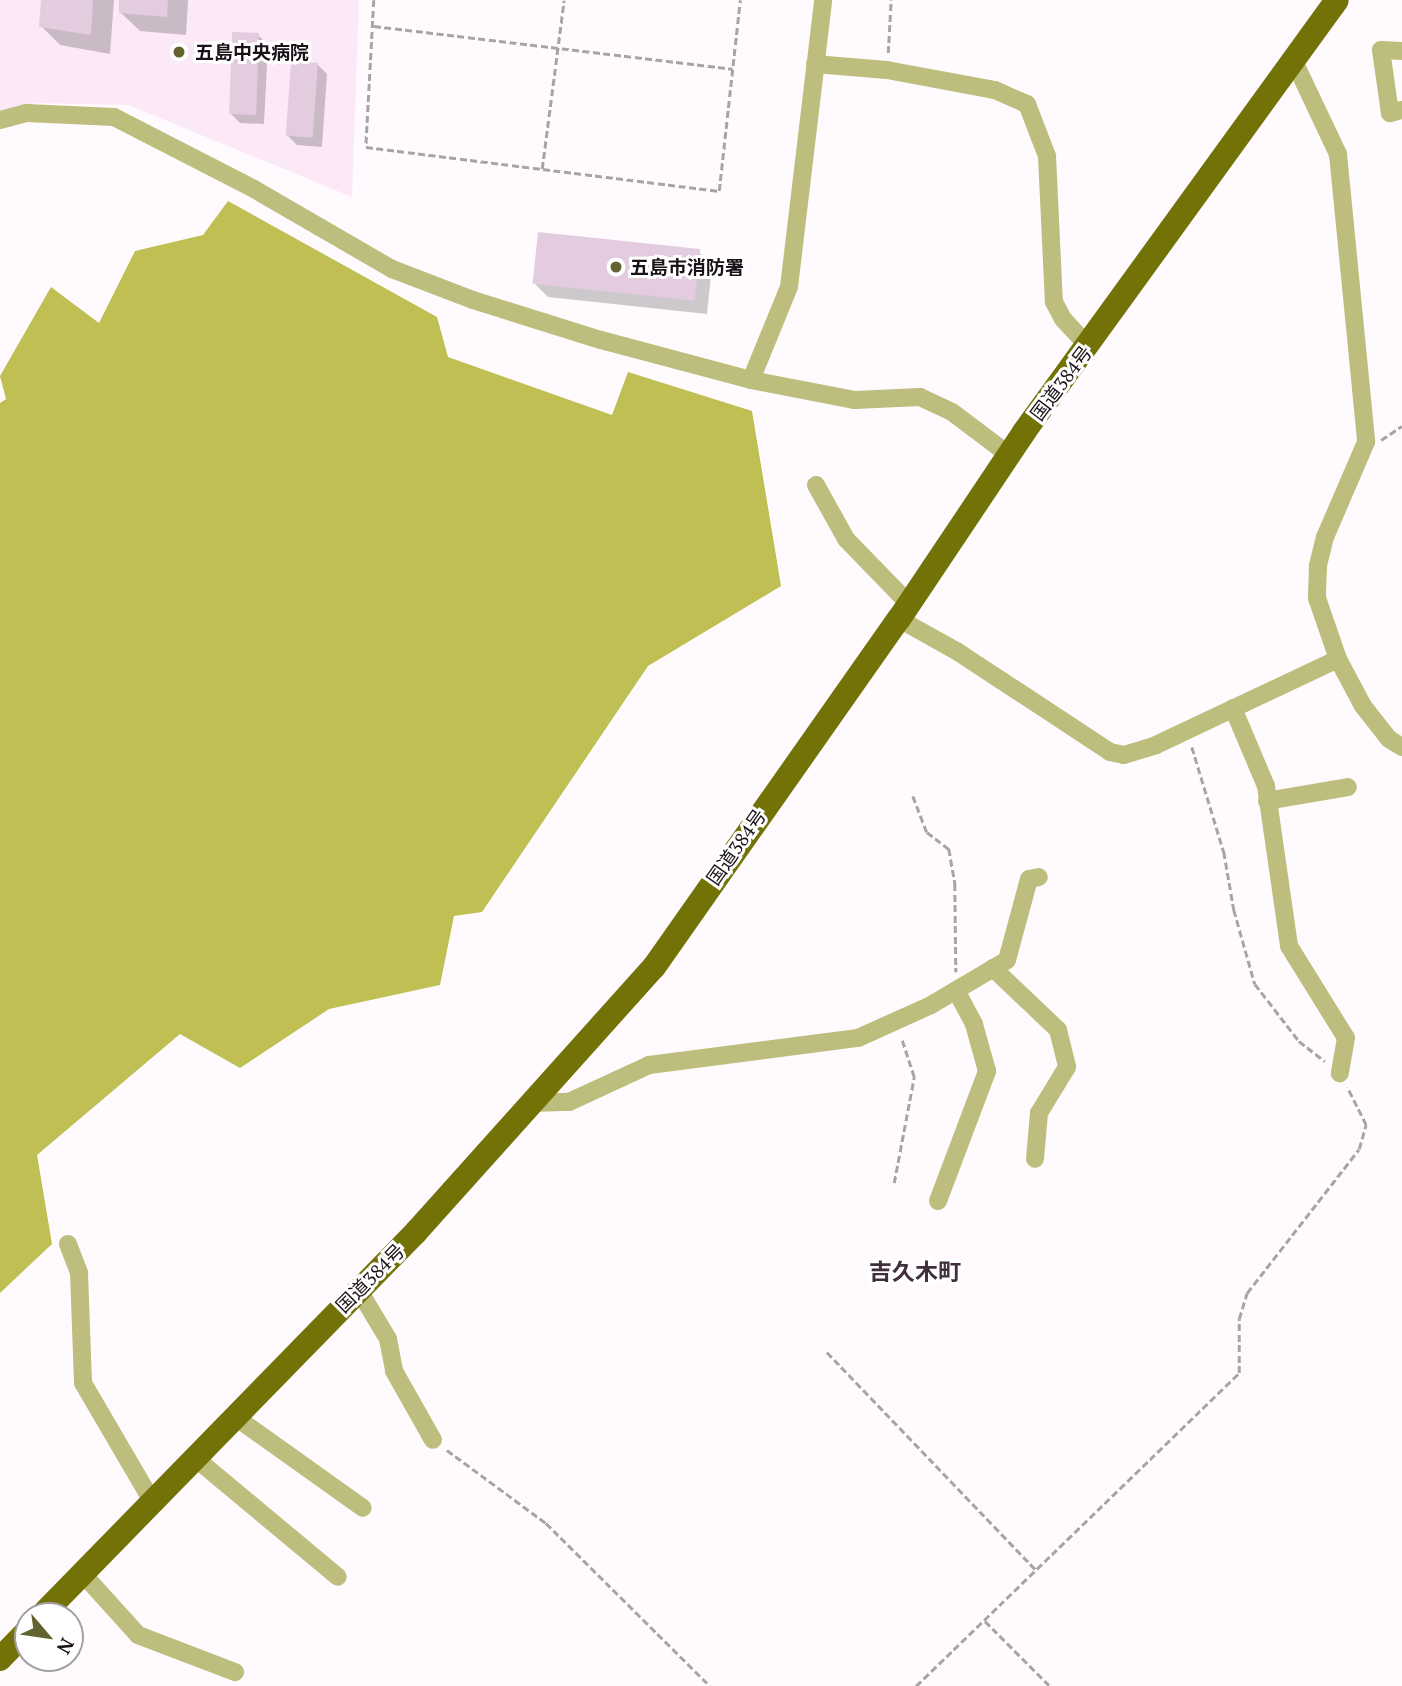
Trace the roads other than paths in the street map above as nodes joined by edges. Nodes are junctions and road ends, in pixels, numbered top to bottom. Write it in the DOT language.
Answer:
graph roads {
  1 [pos="823,0"];
  2 [pos="1337,0"];
  3 [pos="1402,51"];
  4 [pos="1293,59"];
  5 [pos="815,64"];
  6 [pos="1402,110"];
  7 [pos="0,120"];
  8 [pos="1089,347"];
  9 [pos="751,380"];
  10 [pos="1009,455"];
  11 [pos="816,485"];
  12 [pos="904,612"];
  13 [pos="1338,659"];
  14 [pos="1233,708"];
  15 [pos="1402,747"];
  16 [pos="1348,787"];
  17 [pos="1267,801"];
  18 [pos="1039,877"];
  19 [pos="993,968"];
  20 [pos="956,990"];
  21 [pos="1339,1073"];
  22 [pos="533,1103"];
  23 [pos="1035,1159"];
  24 [pos="938,1201"];
  25 [pos="68,1244"];
  26 [pos="358,1289"];
  27 [pos="234,1416"];
  28 [pos="433,1440"];
  29 [pos="194,1457"];
  30 [pos="152,1501"];
  31 [pos="363,1508"];
  32 [pos="82,1573"];
  33 [pos="338,1577"];
  34 [pos="54,1602"];
  35 [pos="14,1644"];
  36 [pos="0,1659"];
  37 [pos="234,1672"];
  1 -- 5 [label="street"];
  2 -- 4 [label="highway, 国道384号"];
  3 -- 6 [label="street"];
  4 -- 8 [label="highway, 国道384号"];
  4 -- 13 [label="street"];
  5 -- 8 [label="street"];
  5 -- 9 [label="street"];
  7 -- 9 [label="street"];
  8 -- 10 [label="highway, 国道384号"];
  9 -- 10 [label="street"];
  10 -- 12 [label="highway, 国道384号"];
  11 -- 12 [label="street"];
  12 -- 14 [label="street"];
  12 -- 22 [label="highway, 国道384号"];
  13 -- 14 [label="street"];
  13 -- 15 [label="street"];
  14 -- 17 [label="street"];
  16 -- 17 [label="street"];
  17 -- 21 [label="street"];
  18 -- 19 [label="street"];
  19 -- 20 [label="street"];
  19 -- 23 [label="street"];
  20 -- 22 [label="street"];
  20 -- 24 [label="street"];
  22 -- 26 [label="highway, 国道384号"];
  25 -- 30 [label="street"];
  26 -- 27 [label="highway, 国道384号"];
  26 -- 28 [label="street"];
  27 -- 29 [label="highway, 国道384号"];
  27 -- 31 [label="street"];
  29 -- 30 [label="highway, 国道384号"];
  29 -- 33 [label="street"];
  30 -- 32 [label="highway, 国道384号"];
  32 -- 34 [label="highway, 国道384号"];
  32 -- 37 [label="street"];
  35 -- 36 [label="highway"];
}
